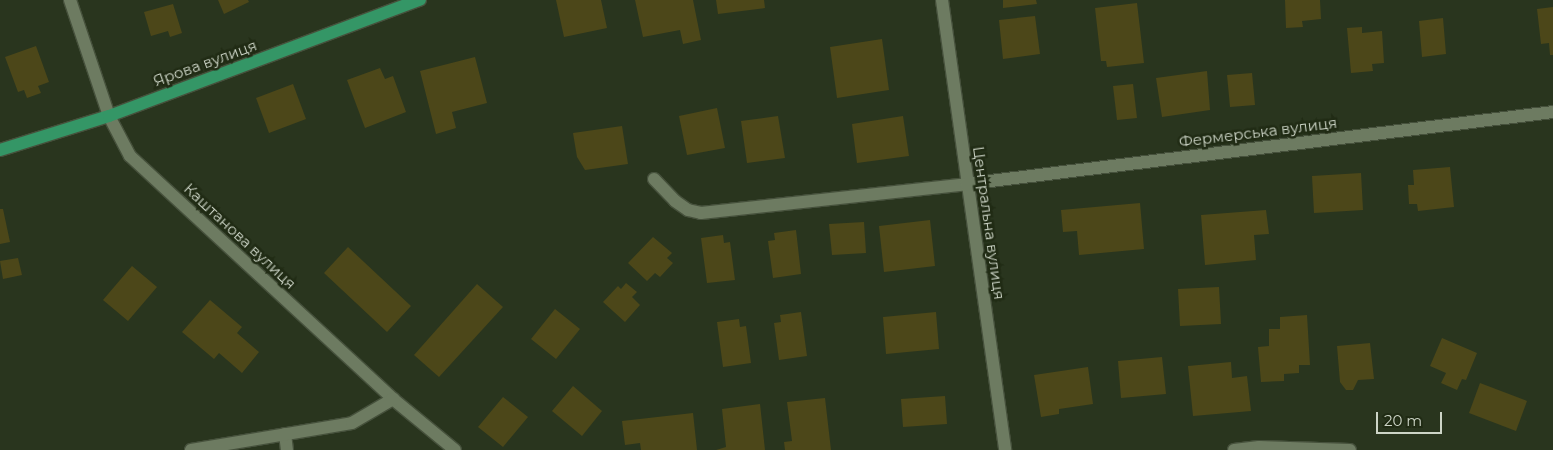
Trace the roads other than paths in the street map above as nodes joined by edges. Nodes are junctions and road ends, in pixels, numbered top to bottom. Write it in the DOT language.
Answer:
graph roads {
  1 [pos="70,0"];
  2 [pos="942,0"];
  3 [pos="416,1"];
  4 [pos="1553,112"];
  5 [pos="109,116"];
  6 [pos="0,150"];
  7 [pos="654,179"];
  8 [pos="966,184"];
  9 [pos="393,399"];
  10 [pos="285,434"];
  11 [pos="191,450"];
  12 [pos="287,450"];
  13 [pos="455,450"];
  14 [pos="1005,450"];
  15 [pos="1234,450"];
  16 [pos="1350,450"];
  1 -- 5 [label="street, Каштанова вулиця"];
  2 -- 8 [label="street, Центральна вулиця"];
  3 -- 5 [label="main road, Ярова вулиця"];
  4 -- 8 [label="street, Фермерська вулиця"];
  5 -- 6 [label="main road, Ярова вулиця"];
  5 -- 9 [label="street, Каштанова вулиця"];
  7 -- 8 [label="street, Фермерська вулиця"];
  8 -- 14 [label="street, Центральна вулиця"];
  9 -- 10 [label="street"];
  9 -- 13 [label="street, Каштанова вулиця"];
  10 -- 11 [label="street"];
  10 -- 12 [label="street"];
  15 -- 16 [label="street"];
}
